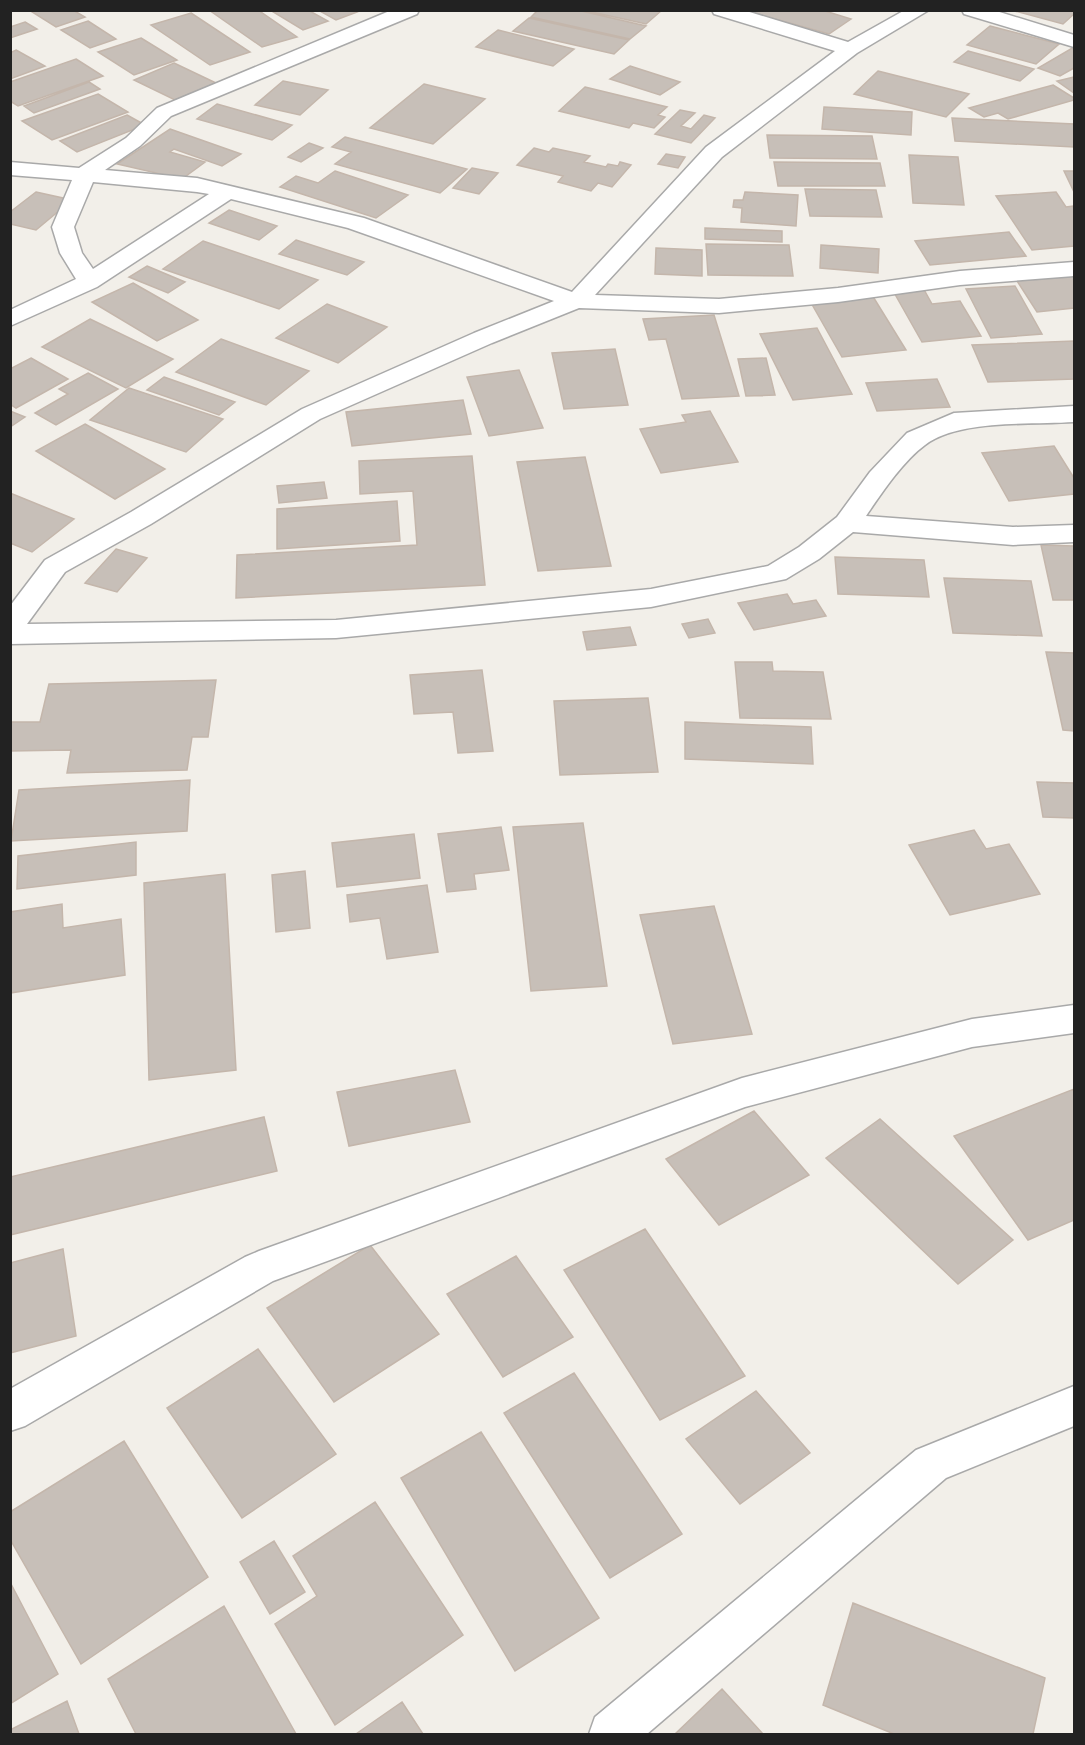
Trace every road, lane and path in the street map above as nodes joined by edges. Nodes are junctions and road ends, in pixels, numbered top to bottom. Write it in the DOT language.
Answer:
graph roads {
  1 [pos="410,10"];
  2 [pos="721,10"];
  3 [pos="920,10"];
  4 [pos="971,10"];
  5 [pos="1074,41"];
  6 [pos="850,49"];
  7 [pos="10,168"];
  8 [pos="86,173"];
  9 [pos="228,192"];
  10 [pos="1074,269"];
  11 [pos="89,282"];
  12 [pos="576,301"];
  13 [pos="10,319"];
  14 [pos="1074,414"];
  15 [pos="847,523"];
  16 [pos="1074,534"];
  17 [pos="10,627"];
  18 [pos="10,634"];
  19 [pos="1074,1019"];
  20 [pos="1074,1406"];
  21 [pos="10,1412"];
  22 [pos="612,1734"];
  1 -- 8 [label="street"];
  2 -- 6 [label="street"];
  3 -- 6 [label="street"];
  4 -- 5 [label="street"];
  6 -- 12 [label="street"];
  7 -- 8 [label="street"];
  8 -- 9 [label="street"];
  8 -- 11 [label="street"];
  9 -- 11 [label="street"];
  9 -- 12 [label="street"];
  10 -- 12 [label="street"];
  11 -- 13 [label="street"];
  12 -- 17 [label="street"];
  14 -- 15 [label="street"];
  15 -- 16 [label="street"];
  15 -- 18 [label="street"];
  19 -- 21 [label="street"];
  20 -- 22 [label="street"];
}
